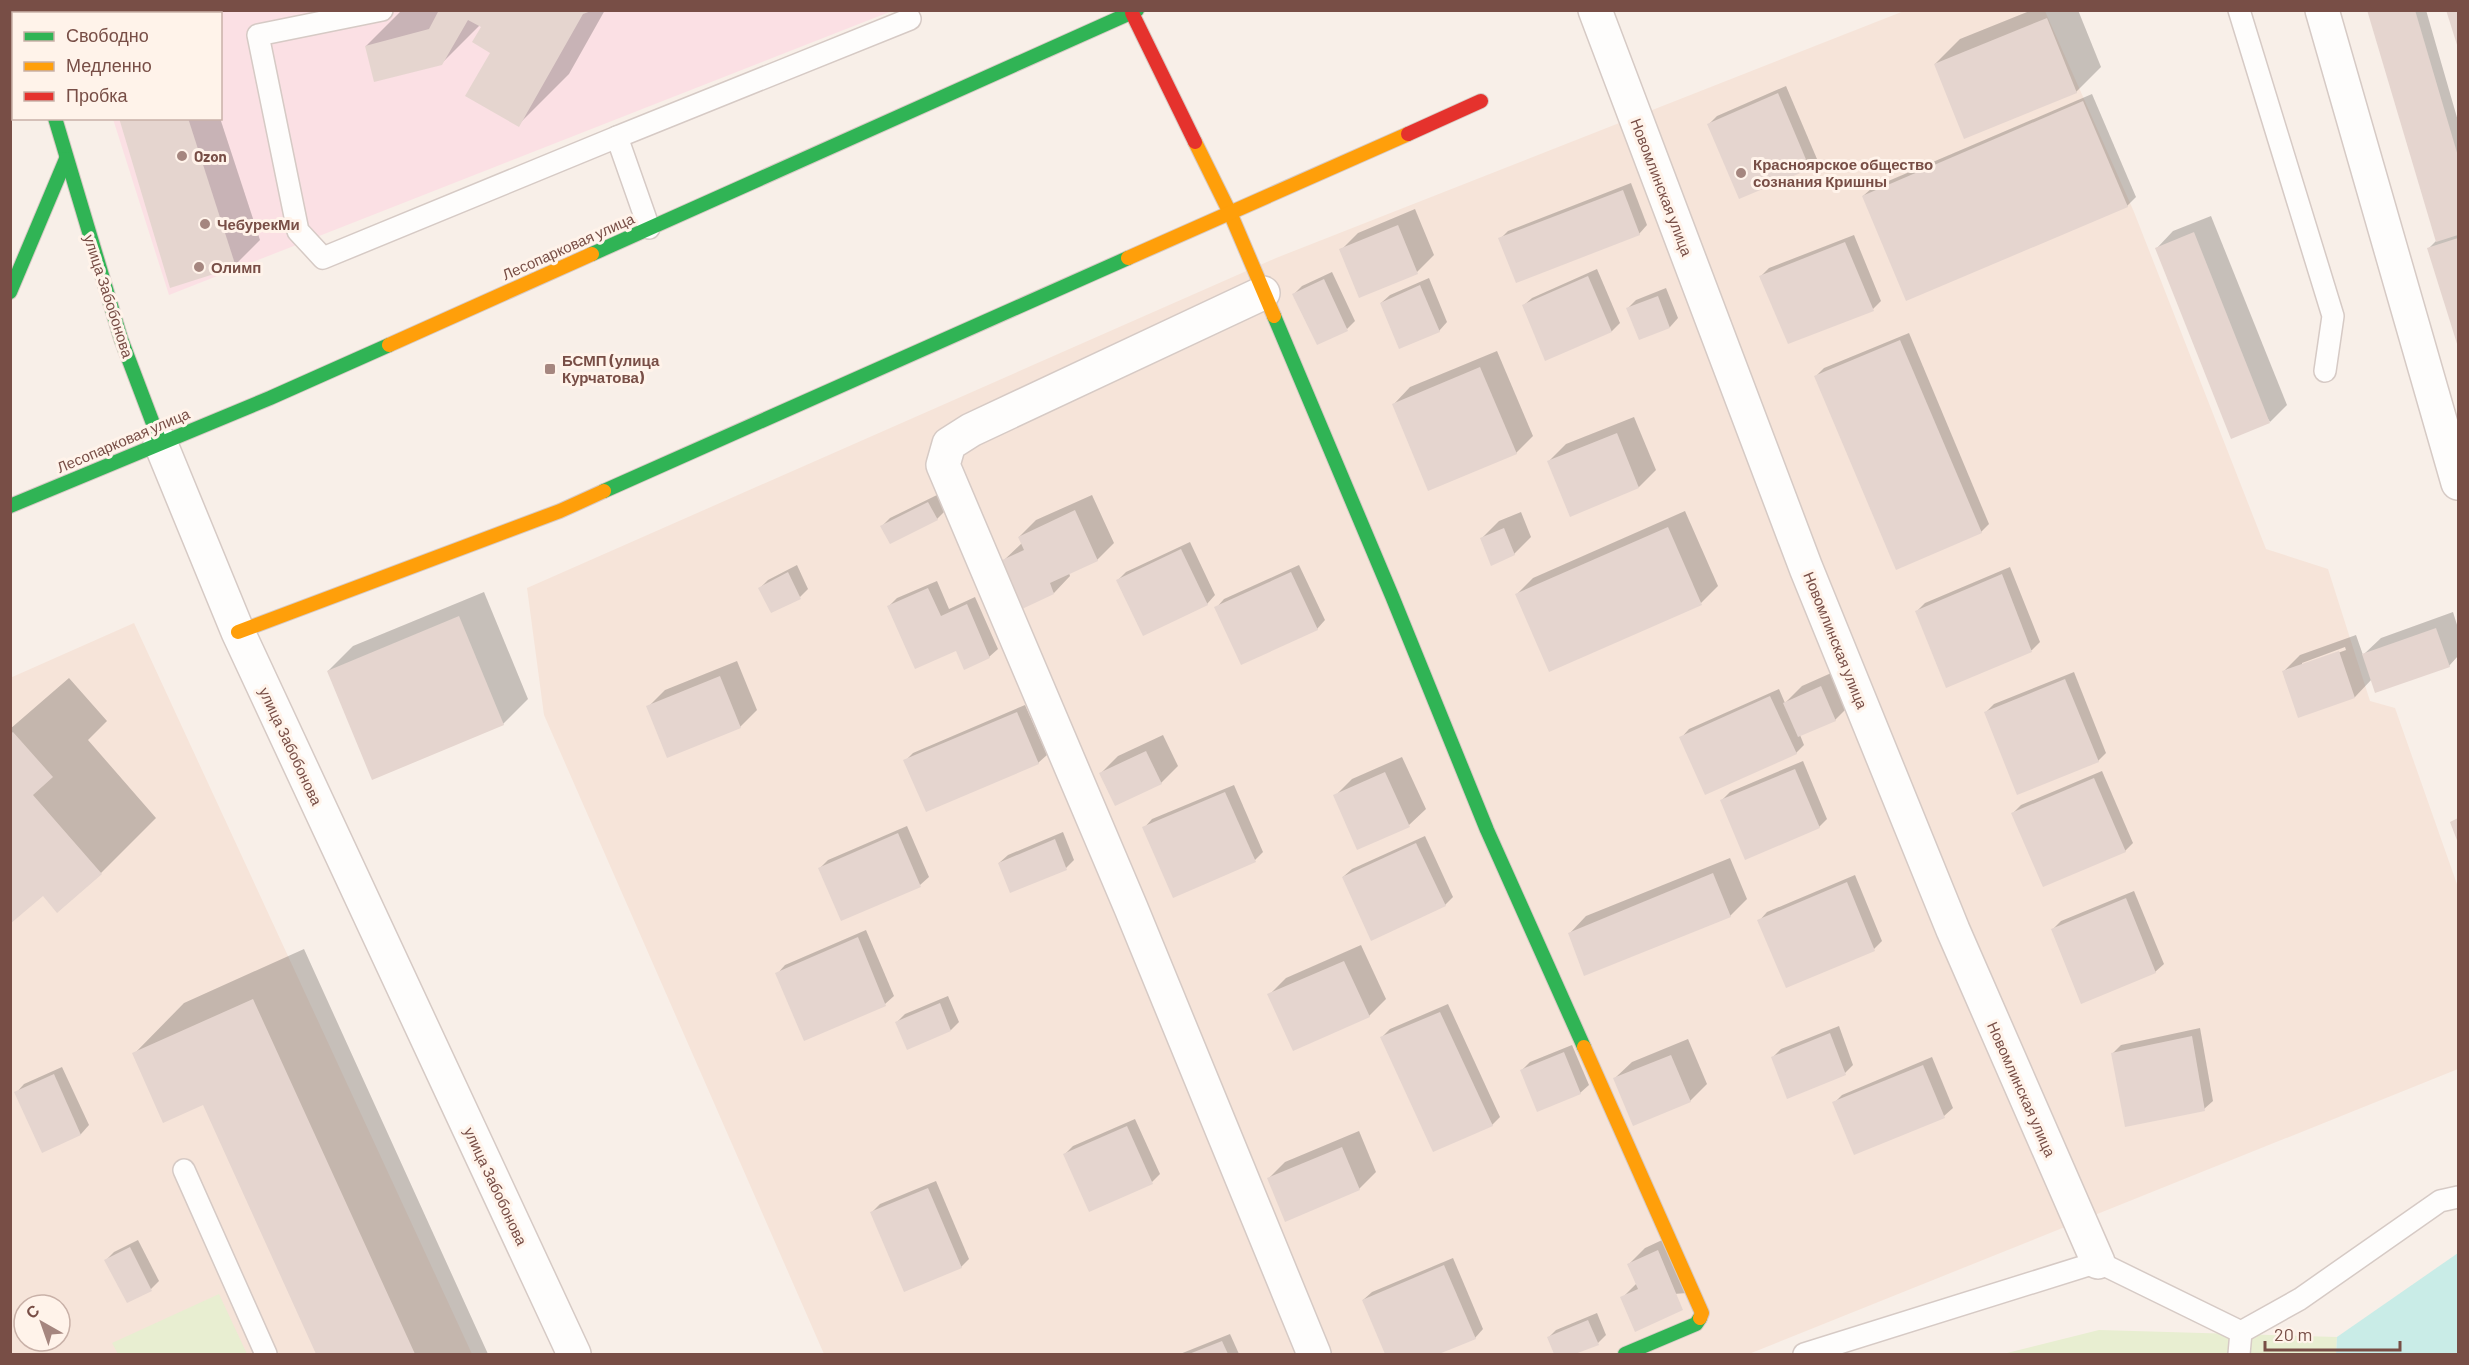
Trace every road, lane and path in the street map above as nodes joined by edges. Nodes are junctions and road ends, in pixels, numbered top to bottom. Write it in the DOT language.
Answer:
graph roads {
  1 [pos="382,10"];
  2 [pos="1595,10"];
  3 [pos="2239,10"];
  4 [pos="2322,10"];
  5 [pos="1134,12"];
  6 [pos="910,19"];
  7 [pos="1482,101"];
  8 [pos="56,120"];
  9 [pos="617,137"];
  10 [pos="66,159"];
  11 [pos="1231,215"];
  12 [pos="649,228"];
  13 [pos="10,292"];
  14 [pos="1263,293"];
  15 [pos="2325,371"];
  16 [pos="160,442"];
  17 [pos="2458,483"];
  18 [pos="10,506"];
  19 [pos="238,632"];
  20 [pos="184,1170"];
  21 [pos="2458,1197"];
  22 [pos="2098,1262"];
  23 [pos="2241,1332"];
  24 [pos="266,1354"];
  25 [pos="574,1354"];
  26 [pos="1314,1354"];
  27 [pos="1625,1354"];
  28 [pos="1804,1354"];
  29 [pos="2239,1354"];
  1 -- 9 [label="lane"];
  2 -- 22 [label="street, Новомлинская улица"];
  3 -- 15 [label="lane"];
  4 -- 17 [label="street"];
  5 -- 11 [label="street"];
  5 -- 12 [label="street, Лесопарковая улица"];
  6 -- 9 [label="lane"];
  7 -- 11 [label="street"];
  8 -- 10 [label="street, улица Забобонова"];
  9 -- 12 [label="lane"];
  10 -- 13 [label="street"];
  10 -- 16 [label="street, улица Забобонова"];
  11 -- 14 [label="street"];
  11 -- 19 [label="street"];
  12 -- 16 [label="street, Лесопарковая улица"];
  14 -- 26 [label="street"];
  14 -- 27 [label="street"];
  16 -- 18 [label="street, Лесопарковая улица"];
  16 -- 19 [label="street, улица Забобонова"];
  19 -- 25 [label="street, улица Забобонова"];
  20 -- 24 [label="lane"];
  21 -- 23 [label="lane"];
  22 -- 23 [label="lane"];
  22 -- 28 [label="lane"];
  23 -- 29 [label="lane"];
}
